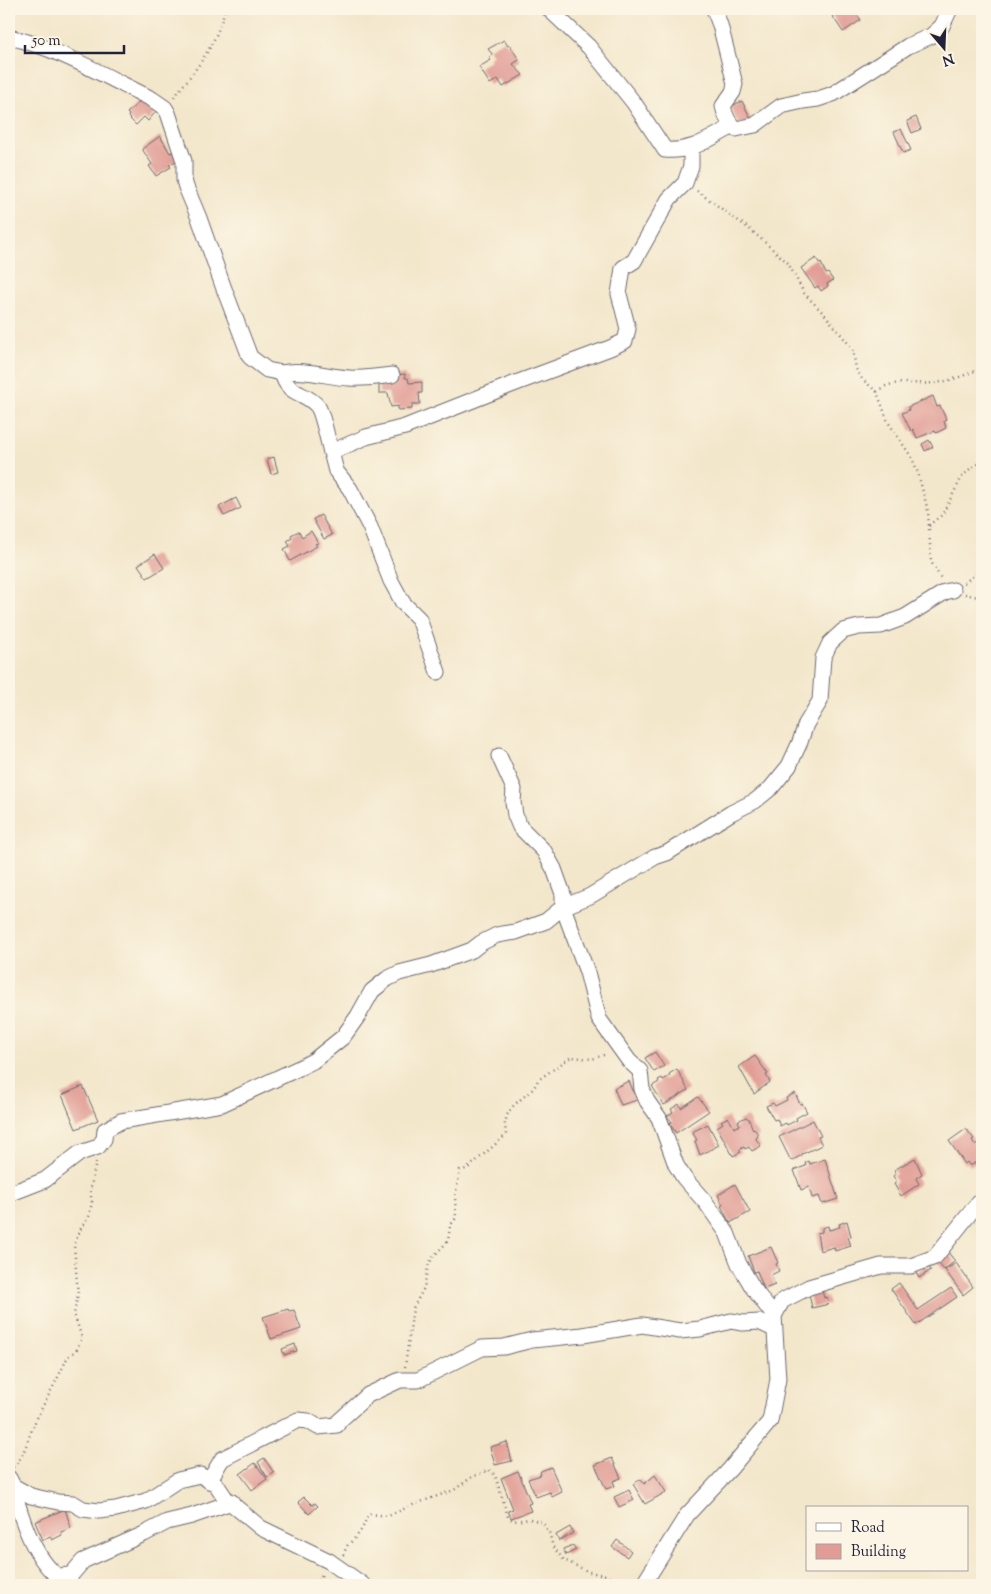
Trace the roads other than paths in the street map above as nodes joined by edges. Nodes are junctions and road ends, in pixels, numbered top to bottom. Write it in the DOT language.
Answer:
graph roads {
  1 [pos="549,9"];
  2 [pos="714,9"];
  3 [pos="950,9"];
  4 [pos="9,37"];
  5 [pos="732,127"];
  6 [pos="691,148"];
  7 [pos="282,373"];
  8 [pos="392,375"];
  9 [pos="331,452"];
  10 [pos="955,591"];
  11 [pos="438,672"];
  12 [pos="499,756"];
  13 [pos="563,907"];
  14 [pos="9,1194"];
  15 [pos="982,1198"];
  16 [pos="774,1322"];
  17 [pos="209,1481"];
  18 [pos="11,1482"];
  19 [pos="232,1502"];
  20 [pos="69,1580"];
  21 [pos="363,1585"];
  22 [pos="643,1585"];
  1 -- 6 [label="street"];
  2 -- 5 [label="street"];
  3 -- 5 [label="street"];
  4 -- 7 [label="street"];
  5 -- 6 [label="street"];
  6 -- 9 [label="street"];
  7 -- 8 [label="street"];
  7 -- 9 [label="street"];
  9 -- 11 [label="street"];
  10 -- 13 [label="street"];
  12 -- 13 [label="street"];
  13 -- 14 [label="street"];
  13 -- 16 [label="street"];
  15 -- 16 [label="street"];
  16 -- 17 [label="street"];
  16 -- 22 [label="street"];
  17 -- 18 [label="street"];
  17 -- 19 [label="street"];
  18 -- 20 [label="street"];
  19 -- 20 [label="street"];
  19 -- 21 [label="street"];
}
